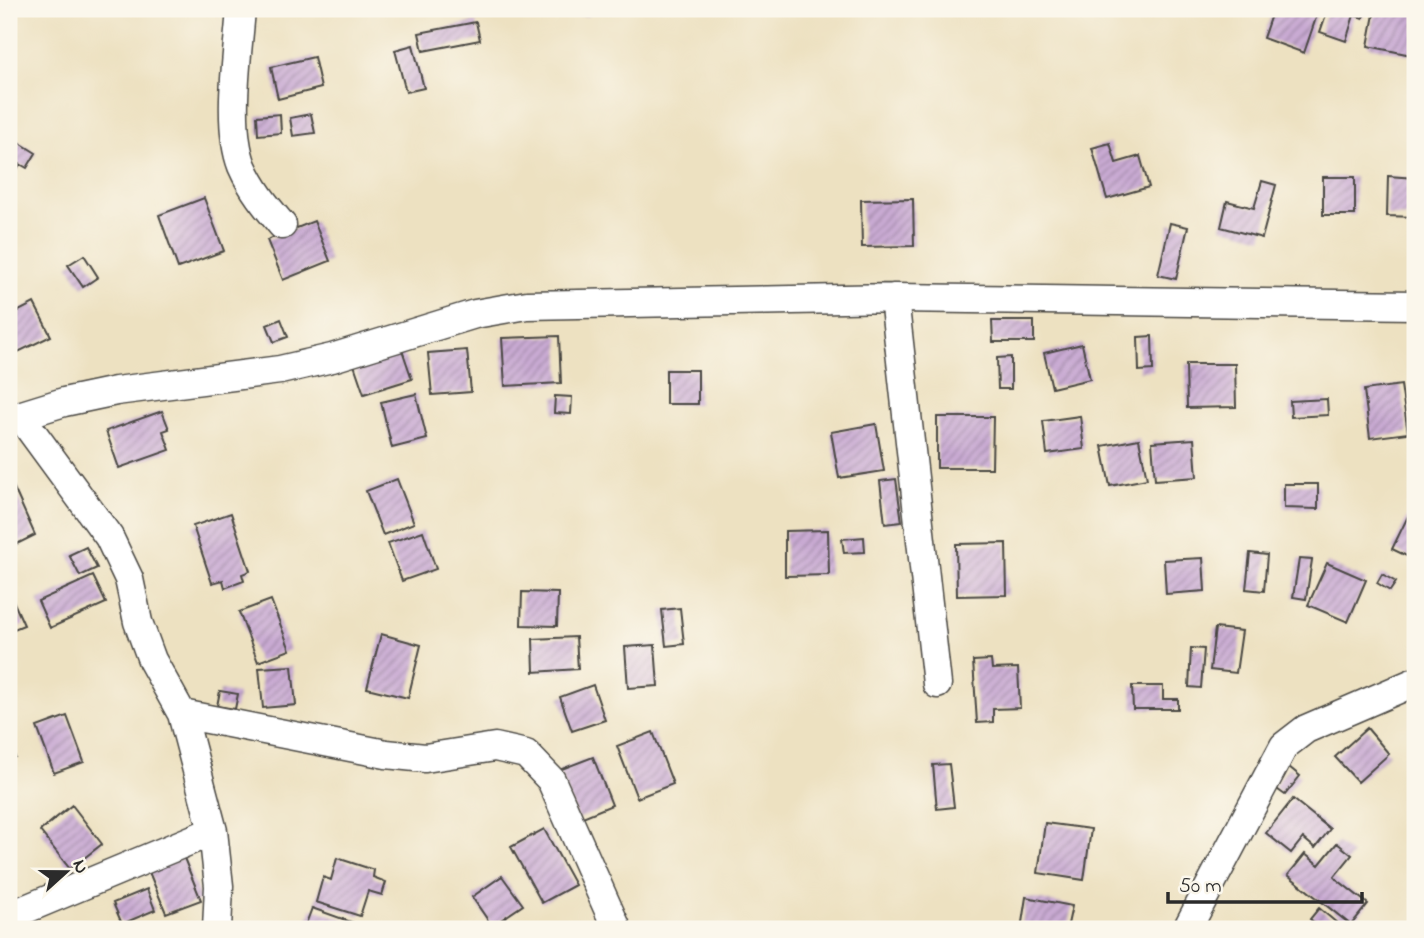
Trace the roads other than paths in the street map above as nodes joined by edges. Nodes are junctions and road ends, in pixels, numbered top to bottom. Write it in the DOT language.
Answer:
graph roads {
  1 [pos="241,9"];
  2 [pos="282,225"];
  3 [pos="894,298"];
  4 [pos="1415,305"];
  5 [pos="15,418"];
  6 [pos="1415,682"];
  7 [pos="937,684"];
  8 [pos="182,715"];
  9 [pos="212,831"];
  10 [pos="9,916"];
  11 [pos="217,929"];
  12 [pos="617,929"];
  13 [pos="1187,929"];
  1 -- 2 [label="street"];
  3 -- 4 [label="street"];
  3 -- 5 [label="street"];
  3 -- 7 [label="street"];
  5 -- 8 [label="street"];
  6 -- 13 [label="street"];
  8 -- 9 [label="street"];
  8 -- 12 [label="street"];
  9 -- 10 [label="street"];
  9 -- 11 [label="street"];
}
